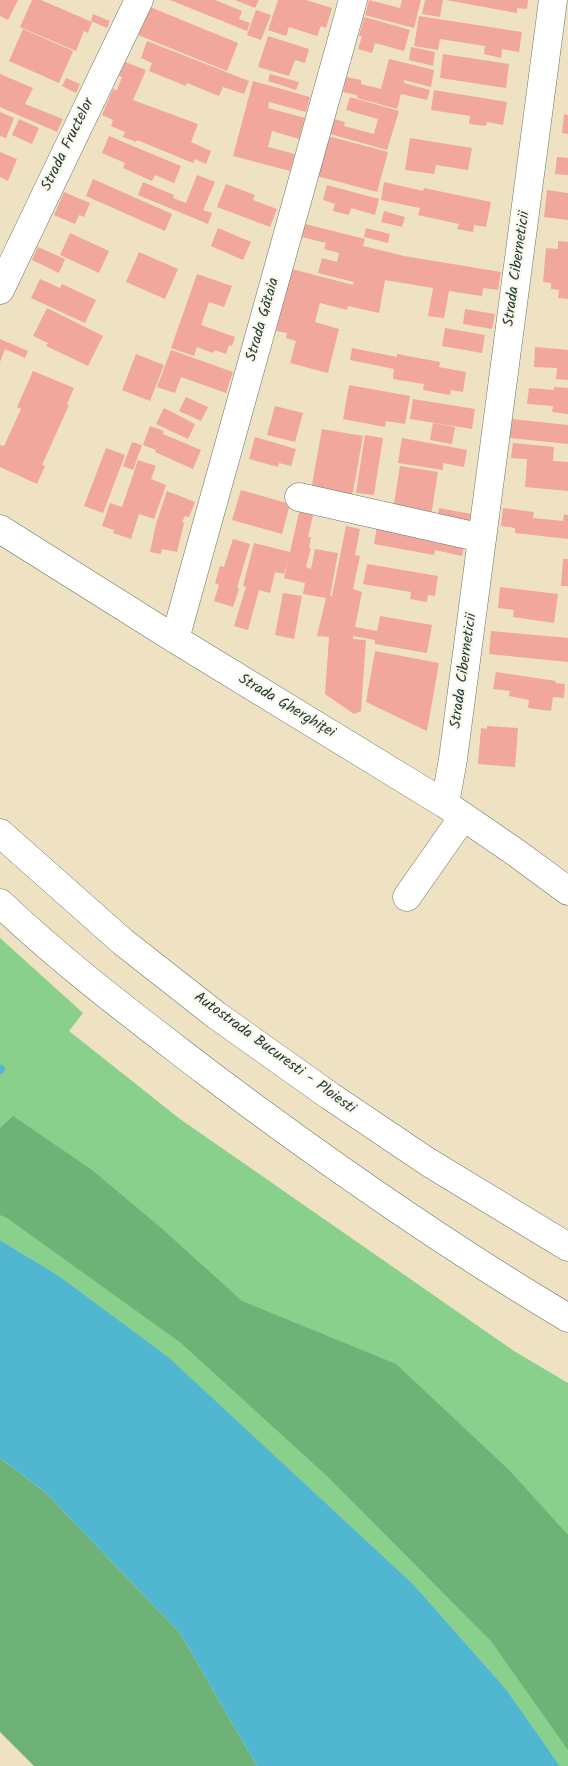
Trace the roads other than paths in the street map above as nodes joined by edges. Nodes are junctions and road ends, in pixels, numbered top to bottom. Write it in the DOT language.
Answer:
graph roads {
  1 [pos="139,0"];
  2 [pos="353,0"];
  3 [pos="553,0"];
  4 [pos="0,290"];
  5 [pos="299,498"];
  6 [pos="0,529"];
  7 [pos="482,538"];
  8 [pos="175,639"];
  9 [pos="454,811"];
  10 [pos="0,833"];
  11 [pos="568,891"];
  12 [pos="407,897"];
  13 [pos="0,903"];
  14 [pos="568,1247"];
  15 [pos="568,1318"];
  1 -- 4 [label="main road, Strada Fructelor"];
  2 -- 8 [label="main road, Strada Gătaia"];
  3 -- 7 [label="main road, Strada Ciberneticii"];
  5 -- 7 [label="main road"];
  6 -- 8 [label="main road, Strada Gherghiței"];
  7 -- 9 [label="main road, Strada Ciberneticii"];
  8 -- 9 [label="main road, Strada Gherghiței"];
  9 -- 11 [label="main road, Strada Gherghiței"];
  9 -- 12 [label="main road"];
  10 -- 14 [label="main road, Autostrada Bucuresti - Ploiesti"];
  13 -- 15 [label="main road"];
}
